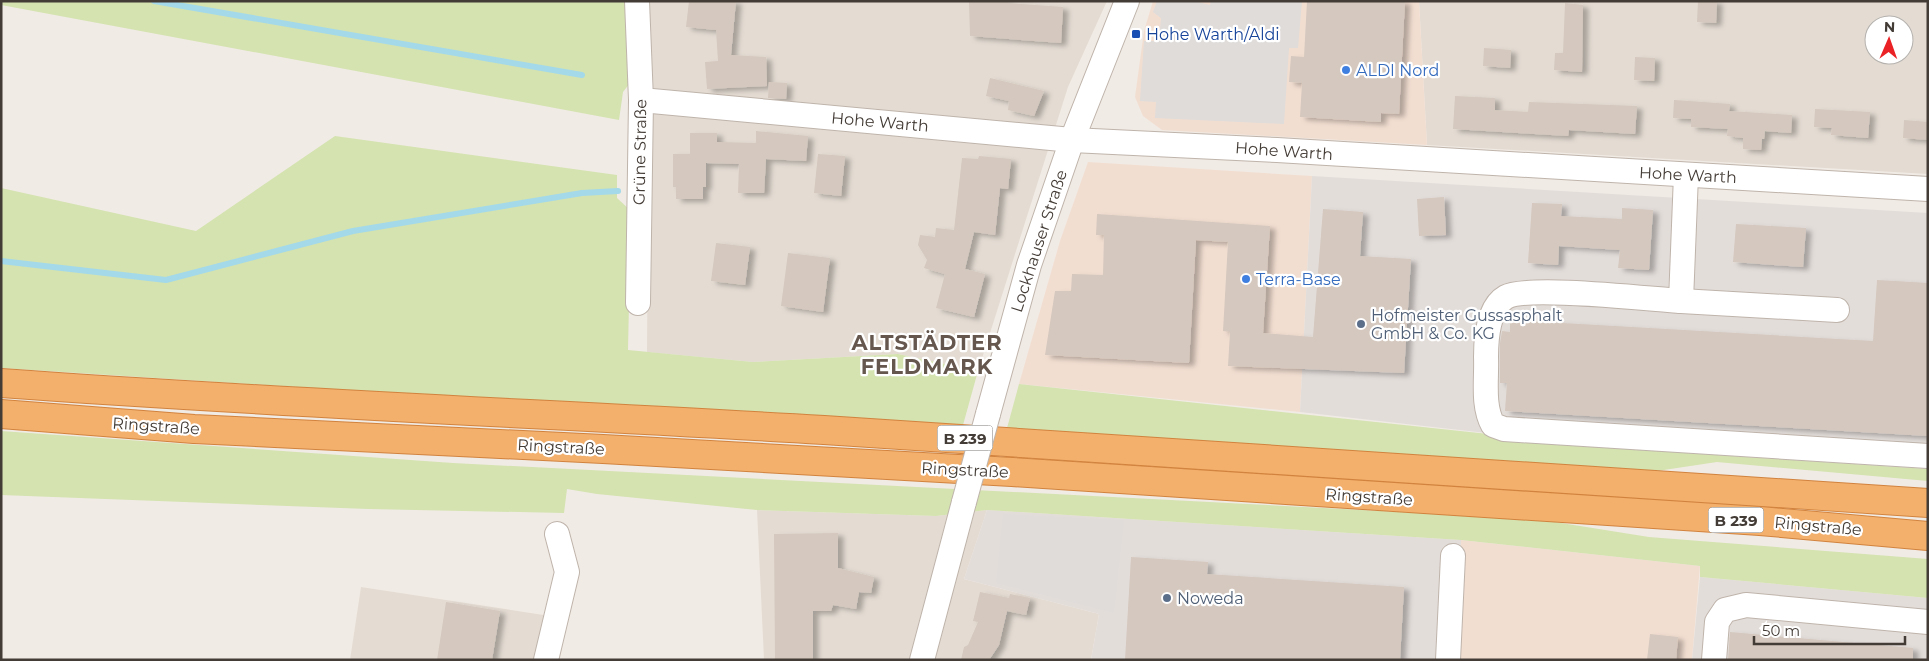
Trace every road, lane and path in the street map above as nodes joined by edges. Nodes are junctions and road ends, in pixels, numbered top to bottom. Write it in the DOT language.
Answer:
graph roads {
  1 [pos="637,1"];
  2 [pos="1127,1"];
  3 [pos="641,100"];
  4 [pos="1072,140"];
  5 [pos="1686,175"];
  6 [pos="1928,189"];
  7 [pos="1681,301"];
  8 [pos="638,303"];
  9 [pos="1837,310"];
  10 [pos="1,383"];
  11 [pos="1,414"];
  12 [pos="1928,456"];
  13 [pos="1928,503"];
  14 [pos="557,534"];
  15 [pos="1928,536"];
  16 [pos="1453,556"];
  17 [pos="1928,622"];
  18 [pos="546,660"];
  19 [pos="922,660"];
  20 [pos="1448,660"];
  21 [pos="1714,660"];
  1 -- 3 [label="street, Grüne Straße"];
  2 -- 4 [label="street, Lockhauser Straße"];
  3 -- 4 [label="street, Hohe Warth"];
  3 -- 8 [label="street, Grüne Straße"];
  4 -- 5 [label="street, Hohe Warth"];
  4 -- 19 [label="street, Lockhauser Straße, bridge"];
  5 -- 6 [label="street, Hohe Warth"];
  5 -- 7 [label="street"];
  7 -- 9 [label="street"];
  7 -- 12 [label="street"];
  10 -- 13 [label="highway, Ringstraße / B 239"];
  11 -- 15 [label="highway, Ringstraße / B 239"];
  14 -- 18 [label="street"];
  16 -- 20 [label="street"];
  17 -- 21 [label="street"];
}
